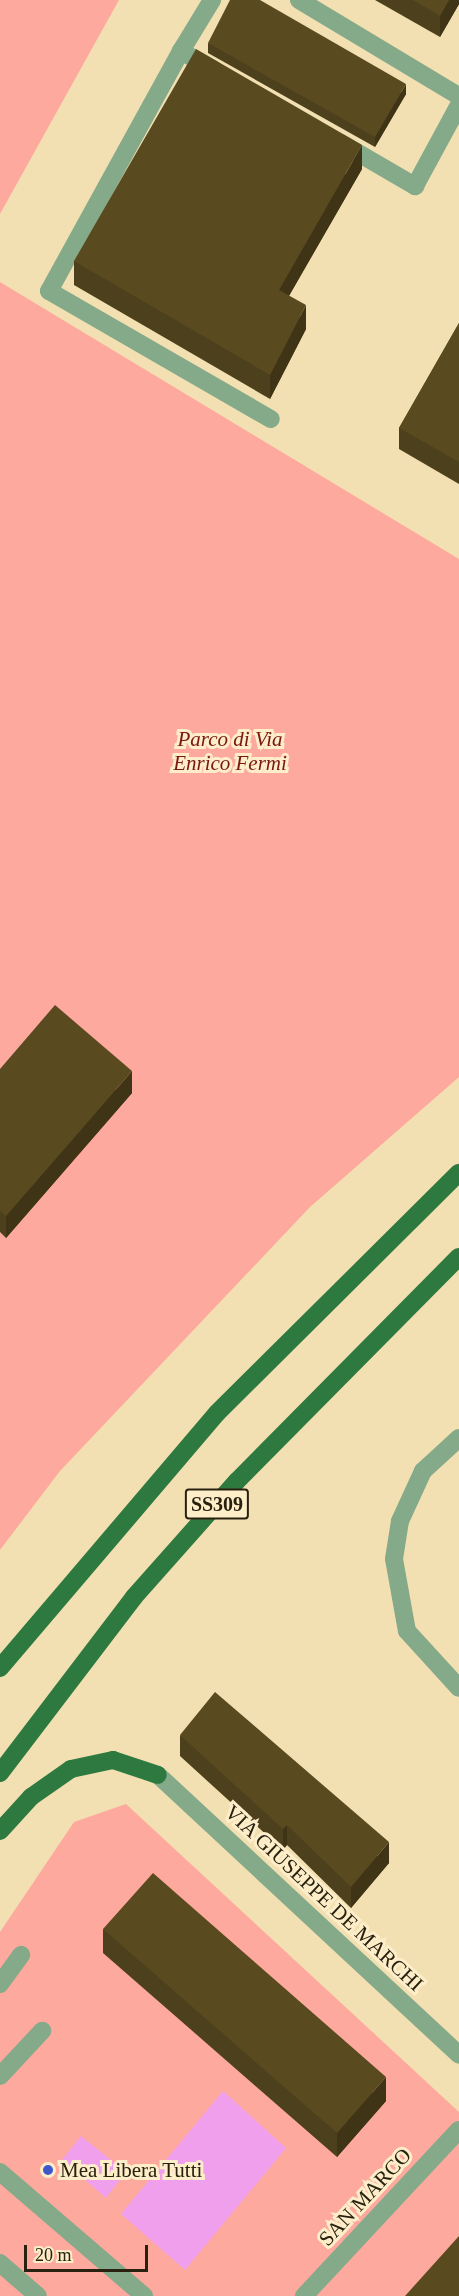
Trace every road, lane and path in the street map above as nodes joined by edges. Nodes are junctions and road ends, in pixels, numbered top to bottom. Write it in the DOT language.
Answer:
graph roads {
  1 [pos="212,0"];
  2 [pos="299,0"];
  3 [pos="181,51"];
  4 [pos="232,80"];
  5 [pos="459,96"];
  6 [pos="459,105"];
  7 [pos="324,133"];
  8 [pos="272,419"];
  9 [pos="459,1173"];
  10 [pos="459,1257"];
  11 [pos="459,1438"];
  12 [pos="0,1668"];
  13 [pos="437,1668"];
  14 [pos="459,1674"];
  15 [pos="459,1688"];
  16 [pos="0,1773"];
  17 [pos="158,1775"];
  18 [pos="0,1831"];
  19 [pos="21,1955"];
  20 [pos="0,1984"];
  21 [pos="42,2031"];
  22 [pos="459,2055"];
  23 [pos="0,2076"];
  24 [pos="459,2130"];
  25 [pos="0,2172"];
  26 [pos="0,2263"];
  27 [pos="38,2296"];
  28 [pos="144,2296"];
  29 [pos="304,2296"];
  1 -- 3 [label="street"];
  2 -- 5 [label="street"];
  3 -- 4 [label="street"];
  3 -- 8 [label="street"];
  6 -- 7 [label="street"];
  9 -- 12 [label="main road, SS309"];
  10 -- 16 [label="main road, SS309"];
  11 -- 13 [label="street"];
  13 -- 14 [label="street"];
  13 -- 15 [label="street"];
  17 -- 18 [label="main road"];
  17 -- 22 [label="street, VIA GIUSEPPE DE MARCHI"];
  19 -- 20 [label="street"];
  21 -- 23 [label="street"];
  24 -- 29 [label="street, SAN MARCO"];
  25 -- 28 [label="street"];
  26 -- 27 [label="street"];
}
